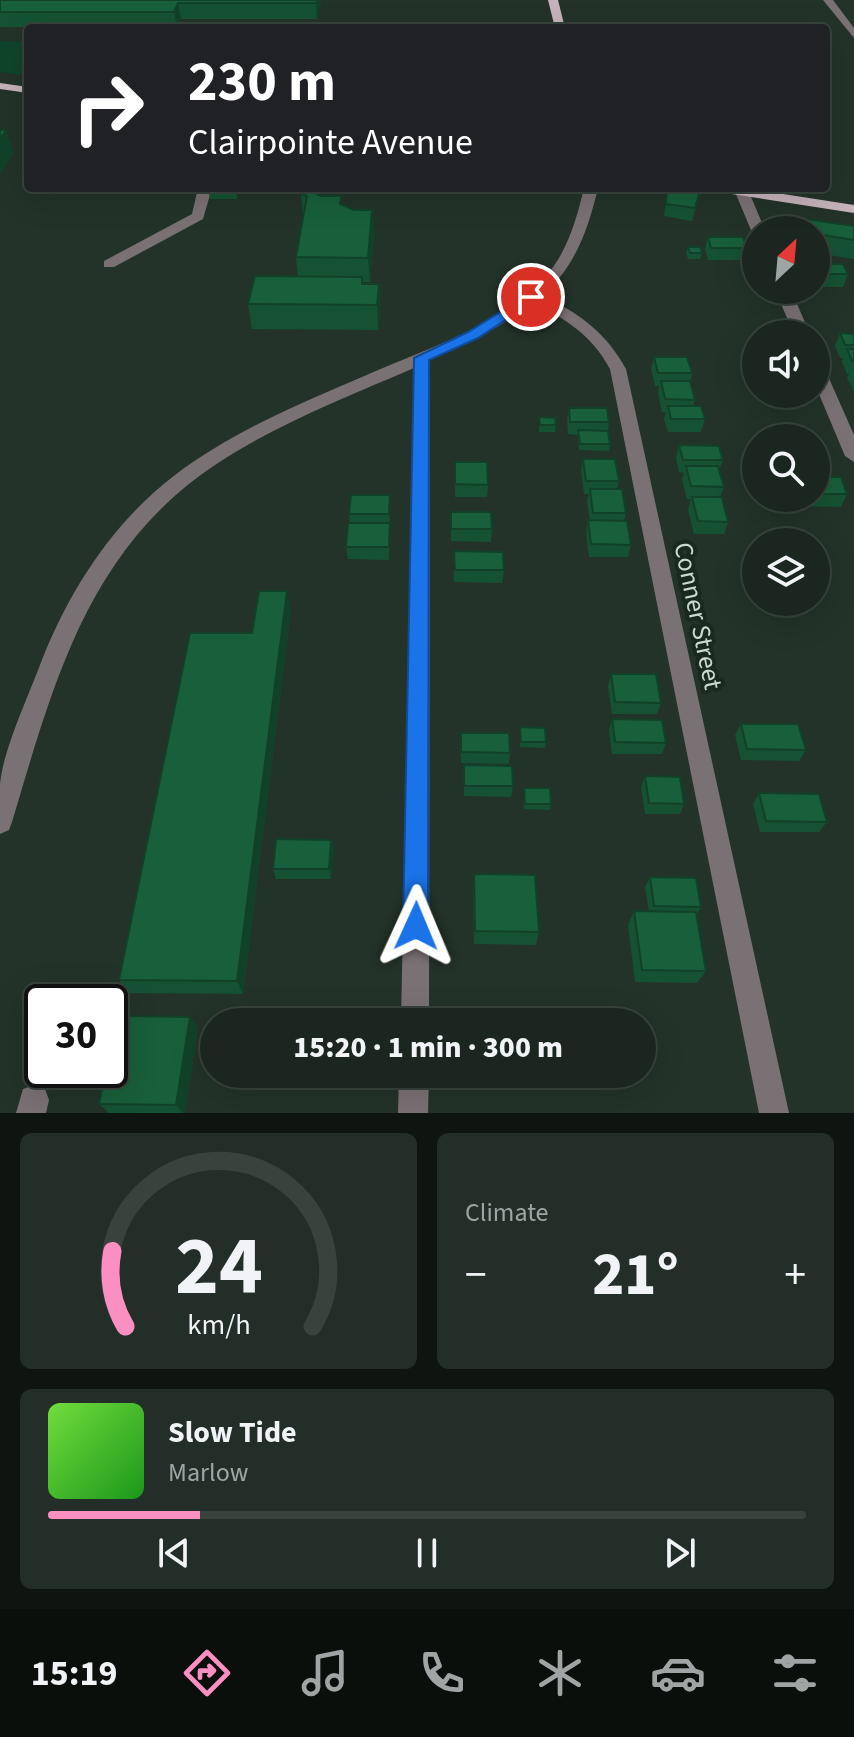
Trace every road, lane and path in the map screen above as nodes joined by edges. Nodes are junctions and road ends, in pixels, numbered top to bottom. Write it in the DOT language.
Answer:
graph roads {
  1 [pos="553,0"];
  2 [pos="828,0"];
  3 [pos="559,24"];
  4 [pos="854,35"];
  5 [pos="0,86"];
  6 [pos="24,89"];
  7 [pos="204,192"];
  8 [pos="590,192"];
  9 [pos="742,192"];
  10 [pos="854,209"];
  11 [pos="752,216"];
  12 [pos="109,264"];
  13 [pos="531,297"];
  14 [pos="422,358"];
  15 [pos="830,400"];
  16 [pos="854,456"];
  17 [pos="0,822"];
  18 [pos="415,1008"];
  19 [pos="414,1088"];
  20 [pos="413,1113"];
  21 [pos="774,1113"];
  1 -- 3 [label="main road"];
  2 -- 4 [label="street"];
  5 -- 6 [label="main road"];
  7 -- 12 [label="street"];
  8 -- 13 [label="street"];
  9 -- 10 [label="main road"];
  9 -- 11 [label="street"];
  13 -- 14 [label="street"];
  13 -- 21 [label="street, Conner Street"];
  14 -- 17 [label="street"];
  14 -- 18 [label="street"];
  15 -- 16 [label="street"];
  19 -- 20 [label="street"];
}
